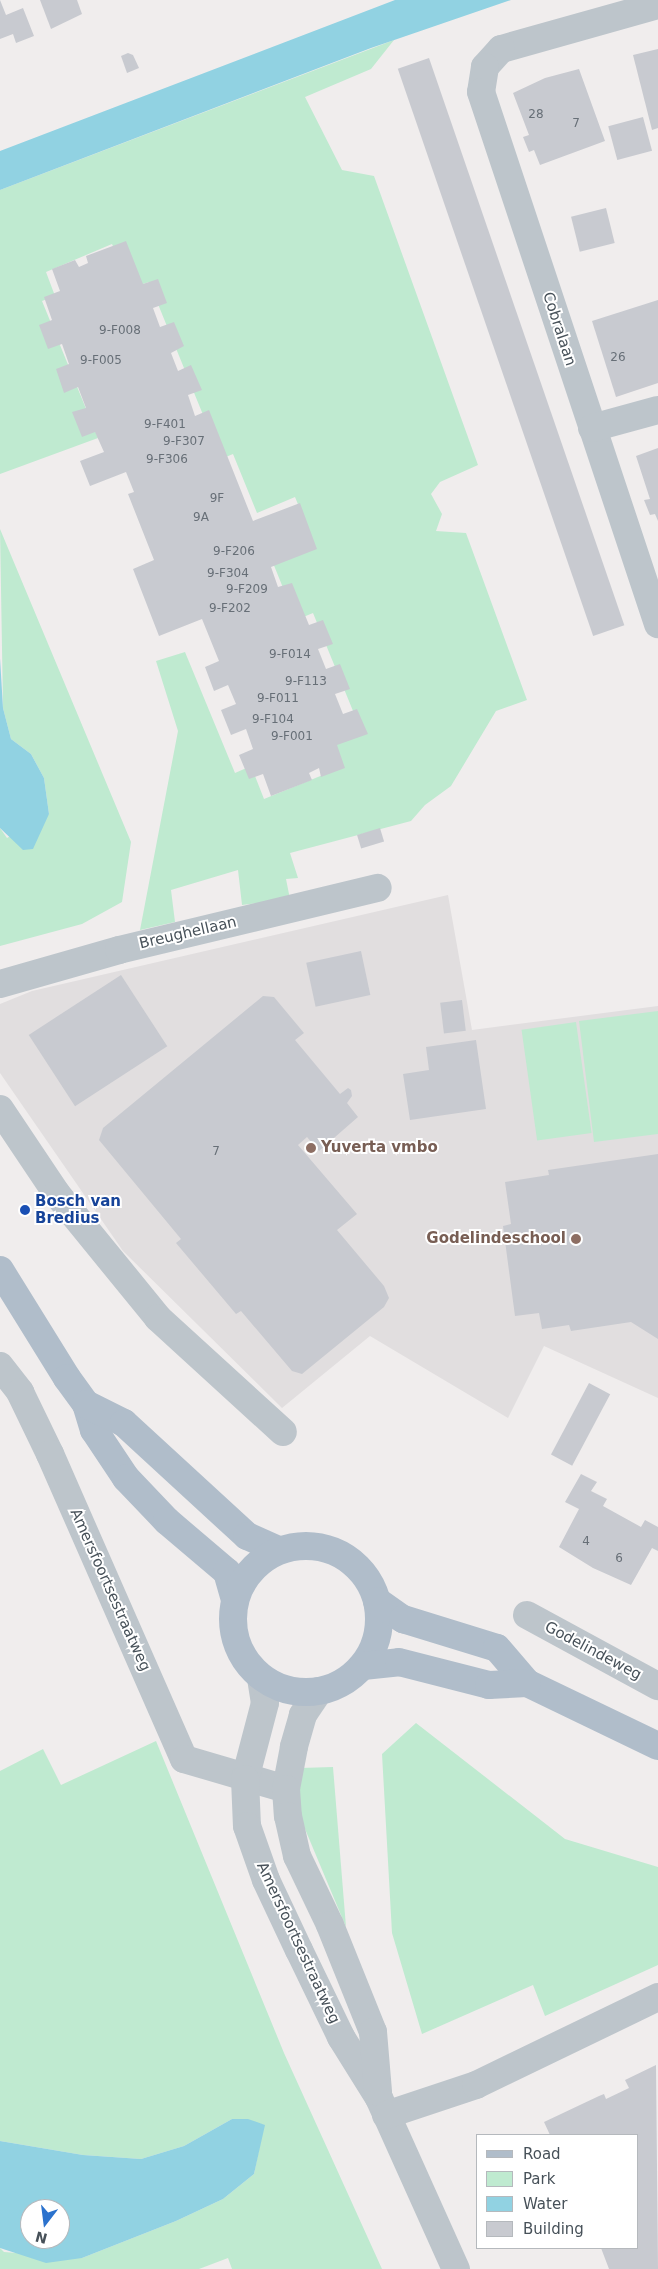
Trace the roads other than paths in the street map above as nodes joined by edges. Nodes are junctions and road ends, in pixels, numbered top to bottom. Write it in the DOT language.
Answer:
graph roads {
  1 [pos="658,5"];
  2 [pos="658,410"];
  3 [pos="592,428"];
  4 [pos="658,624"];
  5 [pos="378,888"];
  6 [pos="0,984"];
  7 [pos="0,1109"];
  8 [pos="0,1270"];
  9 [pos="0,1366"];
  10 [pos="86,1404"];
  11 [pos="283,1432"];
  12 [pos="280,1550"];
  13 [pos="235,1600"];
  14 [pos="377,1600"];
  15 [pos="527,1616"];
  16 [pos="362,1666"];
  17 [pos="261,1678"];
  18 [pos="526,1682"];
  19 [pos="658,1686"];
  20 [pos="319,1692"];
  21 [pos="658,1746"];
  22 [pos="245,1779"];
  23 [pos="286,1789"];
  24 [pos="658,1997"];
  25 [pos="382,2107"];
  26 [pos="456,2269"];
  1 -- 3 [label="street, Cobralaan"];
  2 -- 3 [label="street"];
  3 -- 4 [label="street, Cobralaan"];
  5 -- 6 [label="street, Breughellaan"];
  7 -- 11 [label="street"];
  8 -- 10 [label="main road"];
  9 -- 22 [label="street, Amersfoortsestraatweg"];
  10 -- 12 [label="main road"];
  10 -- 13 [label="main road"];
  12 -- 13 [label="main road"];
  12 -- 14 [label="main road"];
  13 -- 17 [label="main road"];
  14 -- 16 [label="main road"];
  14 -- 18 [label="main road"];
  15 -- 19 [label="street, Godelindeweg"];
  16 -- 18 [label="main road"];
  16 -- 20 [label="main road"];
  17 -- 20 [label="main road"];
  17 -- 22 [label="street, Amersfoortsestraatweg"];
  18 -- 21 [label="main road"];
  20 -- 23 [label="street, Amersfoortsestraatweg"];
  22 -- 23 [label="street, Amersfoortsestraatweg"];
  22 -- 25 [label="street, Amersfoortsestraatweg"];
  23 -- 25 [label="street, Amersfoortsestraatweg"];
  24 -- 25 [label="street"];
  25 -- 26 [label="street, Amersfoortsestraatweg"];
}
